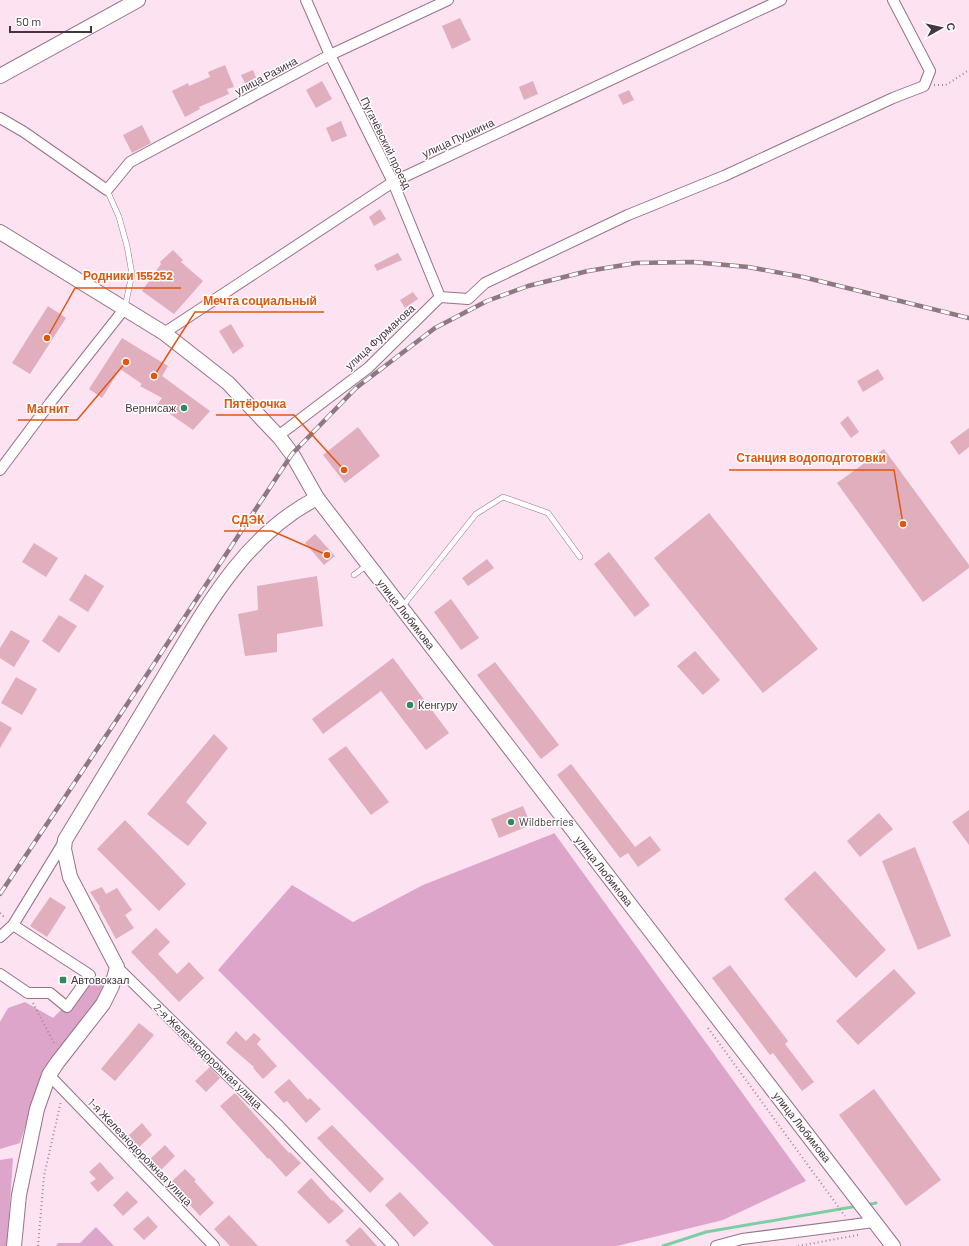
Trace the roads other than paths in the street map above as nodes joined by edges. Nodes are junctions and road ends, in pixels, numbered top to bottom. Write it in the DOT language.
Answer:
graph roads {
  1 [pos="138,0"];
  2 [pos="306,0"];
  3 [pos="448,0"];
  4 [pos="781,0"];
  5 [pos="893,0"];
  6 [pos="330,55"];
  7 [pos="0,76"];
  8 [pos="0,118"];
  9 [pos="393,182"];
  10 [pos="107,190"];
  11 [pos="0,232"];
  12 [pos="440,297"];
  13 [pos="124,308"];
  14 [pos="164,333"];
  15 [pos="278,436"];
  16 [pos="0,470"];
  17 [pos="317,498"];
  18 [pos="580,557"];
  19 [pos="368,565"];
  20 [pos="354,575"];
  21 [pos="402,608"];
  22 [pos="65,840"];
  23 [pos="13,925"];
  24 [pos="0,937"];
  25 [pos="117,967"];
  26 [pos="0,974"];
  27 [pos="49,1075"];
  28 [pos="866,1212"];
  29 [pos="736,1244"];
  30 [pos="14,1246"];
  31 [pos="214,1246"];
  32 [pos="393,1246"];
  33 [pos="716,1246"];
  34 [pos="893,1246"];
  1 -- 7 [label="main road"];
  2 -- 6 [label="street, Пугачёвский проезд"];
  3 -- 6 [label="street, улица Разина"];
  4 -- 9 [label="street, улица Пушкина"];
  5 -- 12 [label="street"];
  6 -- 9 [label="street, Пугачёвский проезд"];
  6 -- 10 [label="street, улица Разина"];
  8 -- 10 [label="street"];
  9 -- 12 [label="street, Пугачёвский проезд"];
  9 -- 14 [label="street, улица Пушкина"];
  10 -- 13 [label="lane"];
  11 -- 13 [label="main road, улица Любимова"];
  12 -- 15 [label="street, улица Фурманова"];
  13 -- 14 [label="main road, улица Любимова"];
  13 -- 16 [label="street"];
  14 -- 15 [label="main road, улица Любимова"];
  15 -- 17 [label="main road, улица Любимова"];
  17 -- 19 [label="main road, улица Любимова"];
  17 -- 22 [label="main road"];
  18 -- 21 [label="lane"];
  19 -- 20 [label="lane"];
  19 -- 21 [label="main road, улица Любимова"];
  21 -- 28 [label="main road, улица Любимова"];
  22 -- 23 [label="street"];
  22 -- 25 [label="main road, 2-я Железнодорожная улица"];
  23 -- 24 [label="street"];
  23 -- 26 [label="street"];
  25 -- 27 [label="main road"];
  25 -- 32 [label="street, 2-я Железнодорожная улица"];
  27 -- 30 [label="main road"];
  27 -- 31 [label="street, 1-я Железнодорожная улица"];
  28 -- 29 [label="street"];
  28 -- 34 [label="main road, улица Любимова"];
  29 -- 33 [label="street"];
}
